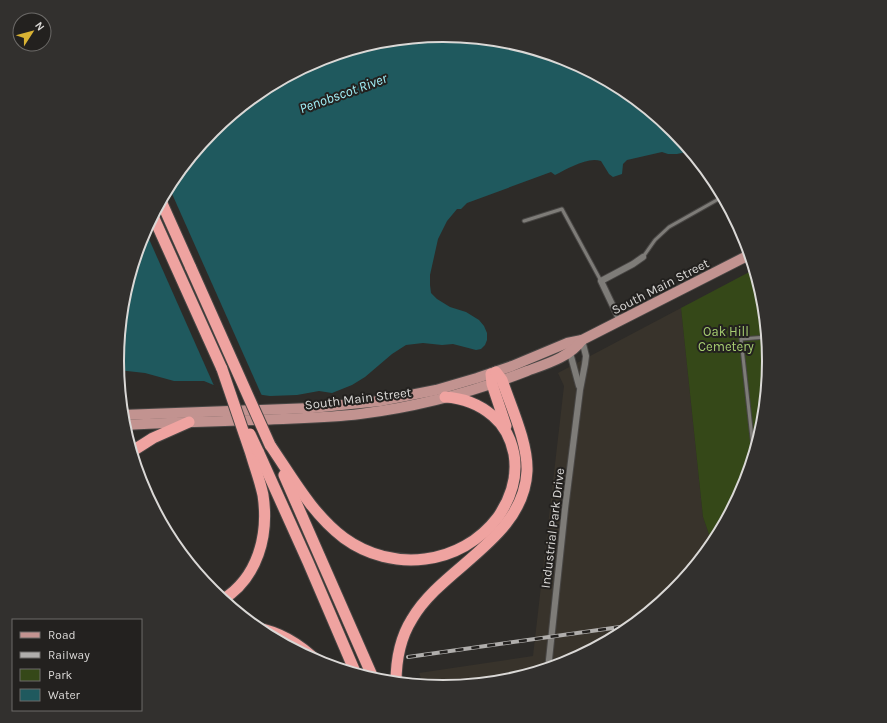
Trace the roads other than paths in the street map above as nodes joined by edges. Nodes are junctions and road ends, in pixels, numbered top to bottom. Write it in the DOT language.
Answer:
graph roads {
  1 [pos="718,199"];
  2 [pos="164,208"];
  3 [pos="524,221"];
  4 [pos="156,222"];
  5 [pos="643,257"];
  6 [pos="745,257"];
  7 [pos="601,281"];
  8 [pos="620,321"];
  9 [pos="762,337"];
  10 [pos="582,340"];
  11 [pos="569,348"];
  12 [pos="495,377"];
  13 [pos="580,390"];
  14 [pos="445,397"];
  15 [pos="129,415"];
  16 [pos="189,422"];
  17 [pos="130,425"];
  18 [pos="510,439"];
  19 [pos="752,442"];
  20 [pos="270,446"];
  21 [pos="136,448"];
  22 [pos="254,453"];
  23 [pos="227,596"];
  24 [pos="276,633"];
  25 [pos="301,648"];
  26 [pos="549,663"];
  27 [pos="353,668"];
  28 [pos="371,672"];
  29 [pos="396,677"];
  1 -- 5 [label="lane"];
  2 -- 20 [label="highway, bridge"];
  3 -- 7 [label="lane"];
  4 -- 22 [label="highway, bridge"];
  5 -- 7 [label="street"];
  6 -- 8 [label="main road, South Main Street"];
  7 -- 8 [label="street"];
  8 -- 10 [label="main road, South Main Street"];
  9 -- 19 [label="lane"];
  10 -- 11 [label="main road, South Main Street"];
  10 -- 13 [label="street, Industrial Park Drive"];
  11 -- 12 [label="main road, South Main Street"];
  11 -- 13 [label="street, Industrial Park Drive"];
  12 -- 14 [label="main road, South Main Street"];
  12 -- 15 [label="main road, South Main Street"];
  12 -- 18 [label="highway"];
  12 -- 29 [label="highway"];
  13 -- 26 [label="street, Industrial Park Drive"];
  14 -- 16 [label="main road, South Main Street"];
  14 -- 18 [label="highway"];
  16 -- 17 [label="main road, South Main Street"];
  16 -- 21 [label="highway"];
  18 -- 20 [label="highway"];
  20 -- 28 [label="highway"];
  22 -- 23 [label="highway"];
  22 -- 27 [label="highway"];
  24 -- 25 [label="highway"];
}
